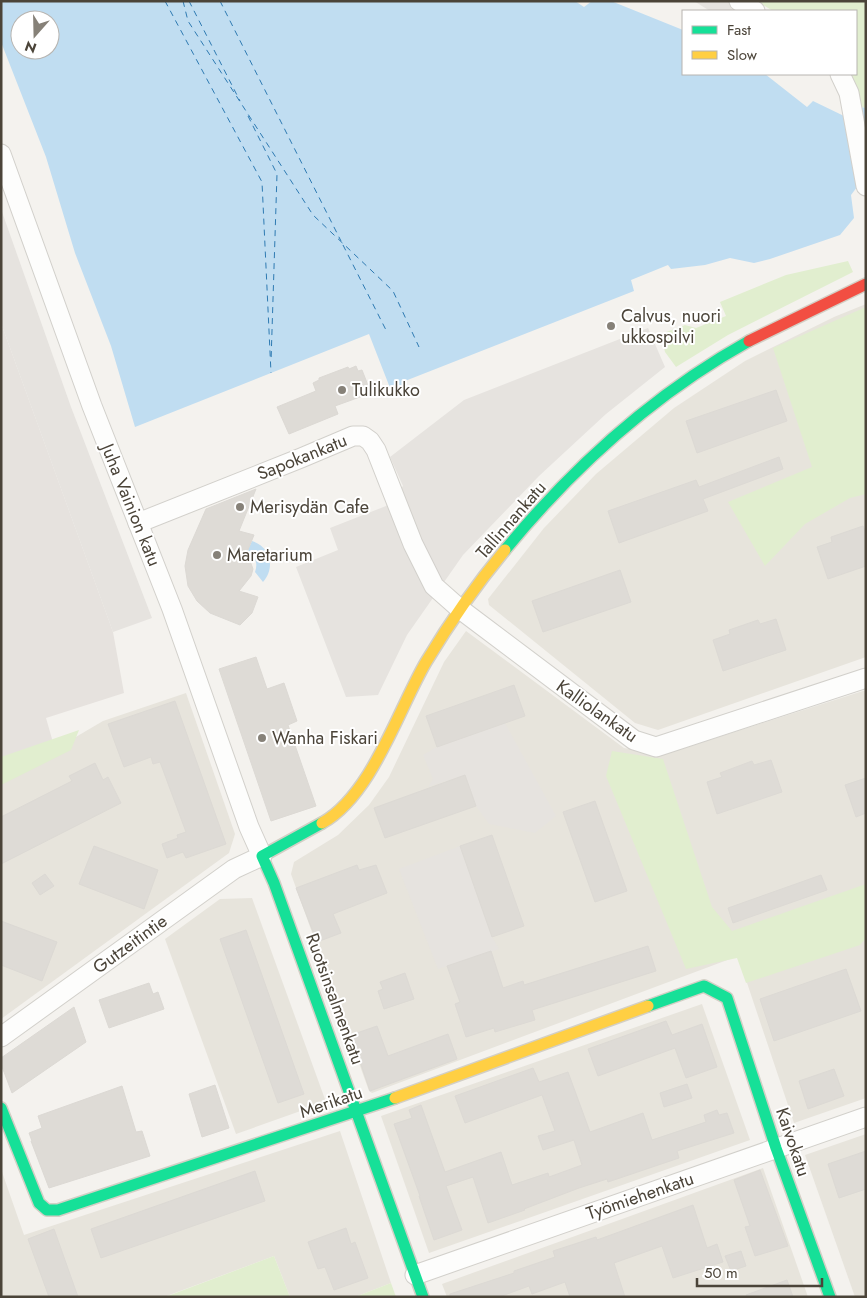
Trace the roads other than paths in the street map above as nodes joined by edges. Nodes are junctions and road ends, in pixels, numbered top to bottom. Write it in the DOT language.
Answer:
graph roads {
  1 [pos="739,1"];
  2 [pos="753,10"];
  3 [pos="840,75"];
  4 [pos="1,154"];
  5 [pos="866,186"];
  6 [pos="866,284"];
  7 [pos="138,523"];
  8 [pos="460,609"];
  9 [pos="866,678"];
  10 [pos="262,856"];
  11 [pos="727,998"];
  12 [pos="1,1037"];
  13 [pos="1,1108"];
  14 [pos="357,1112"];
  15 [pos="866,1117"];
  16 [pos="776,1148"];
  17 [pos="415,1275"];
  18 [pos="423,1297"];
  19 [pos="830,1297"];
  1 -- 2 [label="street"];
  3 -- 5 [label="street"];
  4 -- 7 [label="street, Juha Vainion katu"];
  6 -- 8 [label="street, Tallinnankatu"];
  7 -- 8 [label="street, Sapokankatu"];
  7 -- 10 [label="street, Juha Vainion katu"];
  8 -- 9 [label="street, Kalliolankatu"];
  8 -- 10 [label="street, Tallinnankatu"];
  10 -- 12 [label="street, Gutzeitintie"];
  10 -- 14 [label="street, Ruotsinsalmenkatu"];
  11 -- 14 [label="street, Merikatu"];
  11 -- 16 [label="street, Kaivokatu"];
  13 -- 14 [label="street, Merikatu"];
  14 -- 17 [label="street, Ruotsinsalmenkatu"];
  15 -- 16 [label="street, Työmiehenkatu"];
  16 -- 17 [label="street, Työmiehenkatu"];
  16 -- 19 [label="street, Kaivokatu"];
  17 -- 18 [label="street, Ruotsinsalmenkatu"];
}
